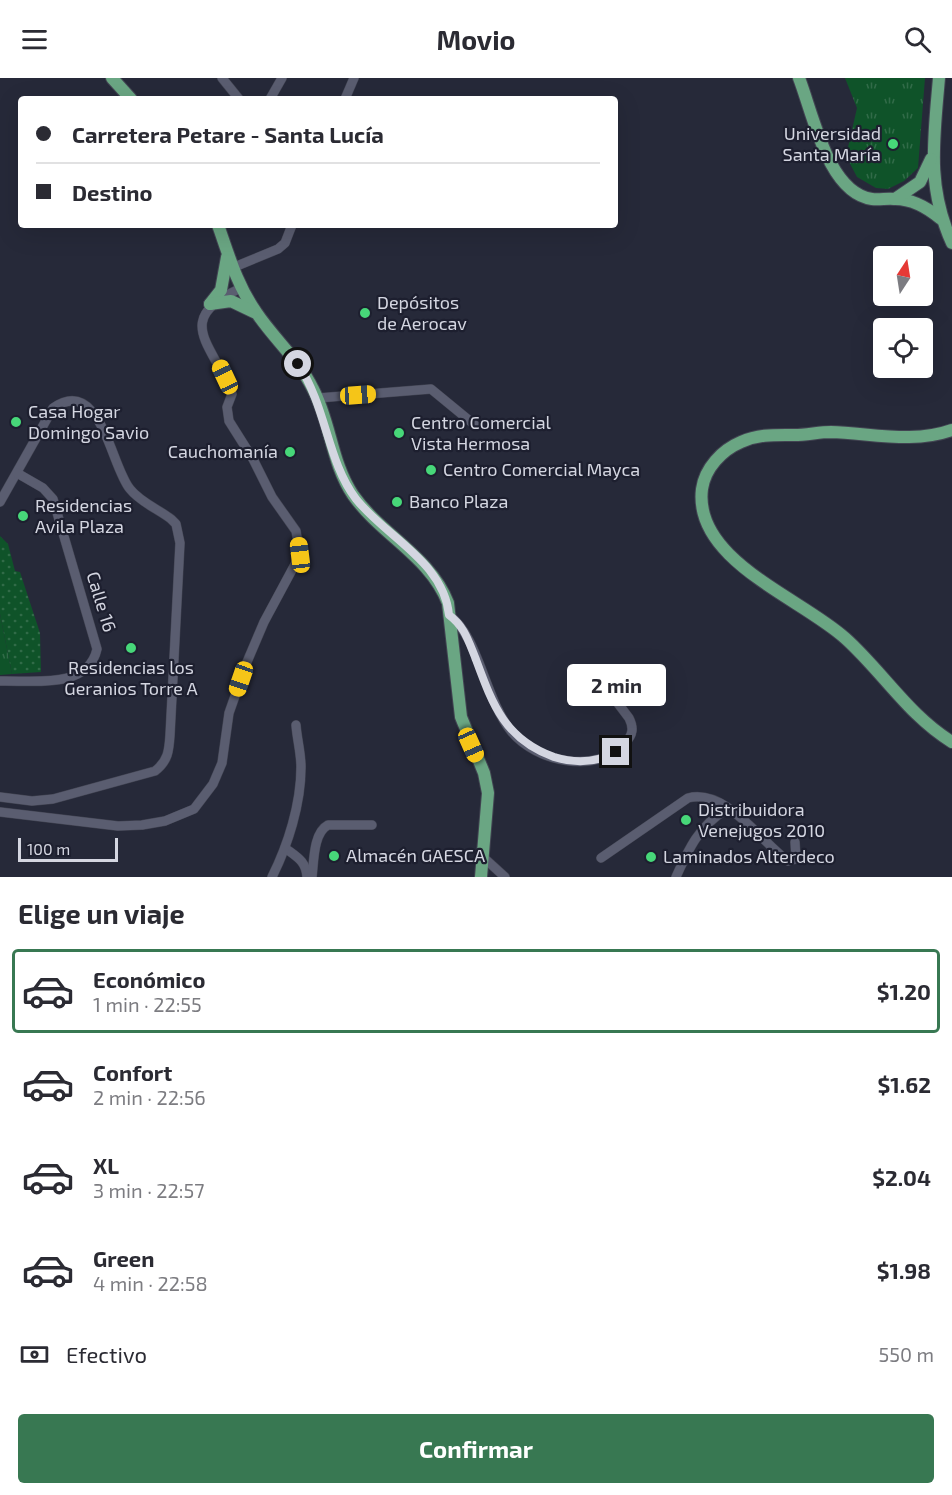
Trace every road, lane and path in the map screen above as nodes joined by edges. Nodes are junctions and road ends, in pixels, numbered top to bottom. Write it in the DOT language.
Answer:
graph roads {
  1 [pos="112,78"];
  2 [pos="222,78"];
  3 [pos="282,78"];
  4 [pos="354,78"];
  5 [pos="800,78"];
  6 [pos="939,78"];
  7 [pos="128,96"];
  8 [pos="237,96"];
  9 [pos="272,96"];
  10 [pos="346,96"];
  11 [pos="933,156"];
  12 [pos="895,199"];
  13 [pos="941,219"];
  14 [pos="219,228"];
  15 [pos="291,228"];
  16 [pos="952,243"];
  17 [pos="228,256"];
  18 [pos="232,268"];
  19 [pos="241,288"];
  20 [pos="210,304"];
  21 [pos="256,314"];
  22 [pos="318,398"];
  23 [pos="476,426"];
  24 [pos="952,430"];
  25 [pos="17,473"];
  26 [pos="0,502"];
  27 [pos="449,615"];
  28 [pos="595,673"];
  29 [pos="0,681"];
  30 [pos="296,725"];
  31 [pos="952,742"];
  32 [pos="0,797"];
  33 [pos="728,809"];
  34 [pos="0,812"];
  35 [pos="372,825"];
  36 [pos="795,842"];
  37 [pos="285,848"];
  38 [pos="483,857"];
  39 [pos="601,858"];
  40 [pos="272,877"];
  41 [pos="307,877"];
  42 [pos="312,877"];
  43 [pos="481,877"];
  44 [pos="505,877"];
  45 [pos="676,877"];
  1 -- 7 [label="main road"];
  2 -- 8 [label="street"];
  3 -- 9 [label="street"];
  4 -- 10 [label="street"];
  5 -- 12 [label="main road"];
  6 -- 11 [label="main road"];
  11 -- 12 [label="main road"];
  11 -- 13 [label="main road"];
  12 -- 13 [label="main road"];
  13 -- 16 [label="main road"];
  14 -- 17 [label="main road"];
  15 -- 18 [label="street"];
  17 -- 18 [label="main road"];
  17 -- 20 [label="main road"];
  18 -- 19 [label="main road"];
  19 -- 20 [label="street"];
  19 -- 21 [label="main road"];
  20 -- 21 [label="main road"];
  20 -- 34 [label="street"];
  21 -- 22 [label="main road"];
  22 -- 23 [label="street"];
  22 -- 27 [label="main road"];
  24 -- 31 [label="main road"];
  25 -- 26 [label="street"];
  25 -- 29 [label="street, Calle 16"];
  25 -- 32 [label="street"];
  27 -- 28 [label="street"];
  27 -- 38 [label="main road"];
  30 -- 37 [label="street"];
  33 -- 36 [label="street"];
  33 -- 39 [label="street"];
  33 -- 45 [label="street"];
  35 -- 42 [label="street"];
  37 -- 40 [label="street"];
  37 -- 41 [label="street"];
  38 -- 43 [label="main road"];
  38 -- 44 [label="street"];
}
